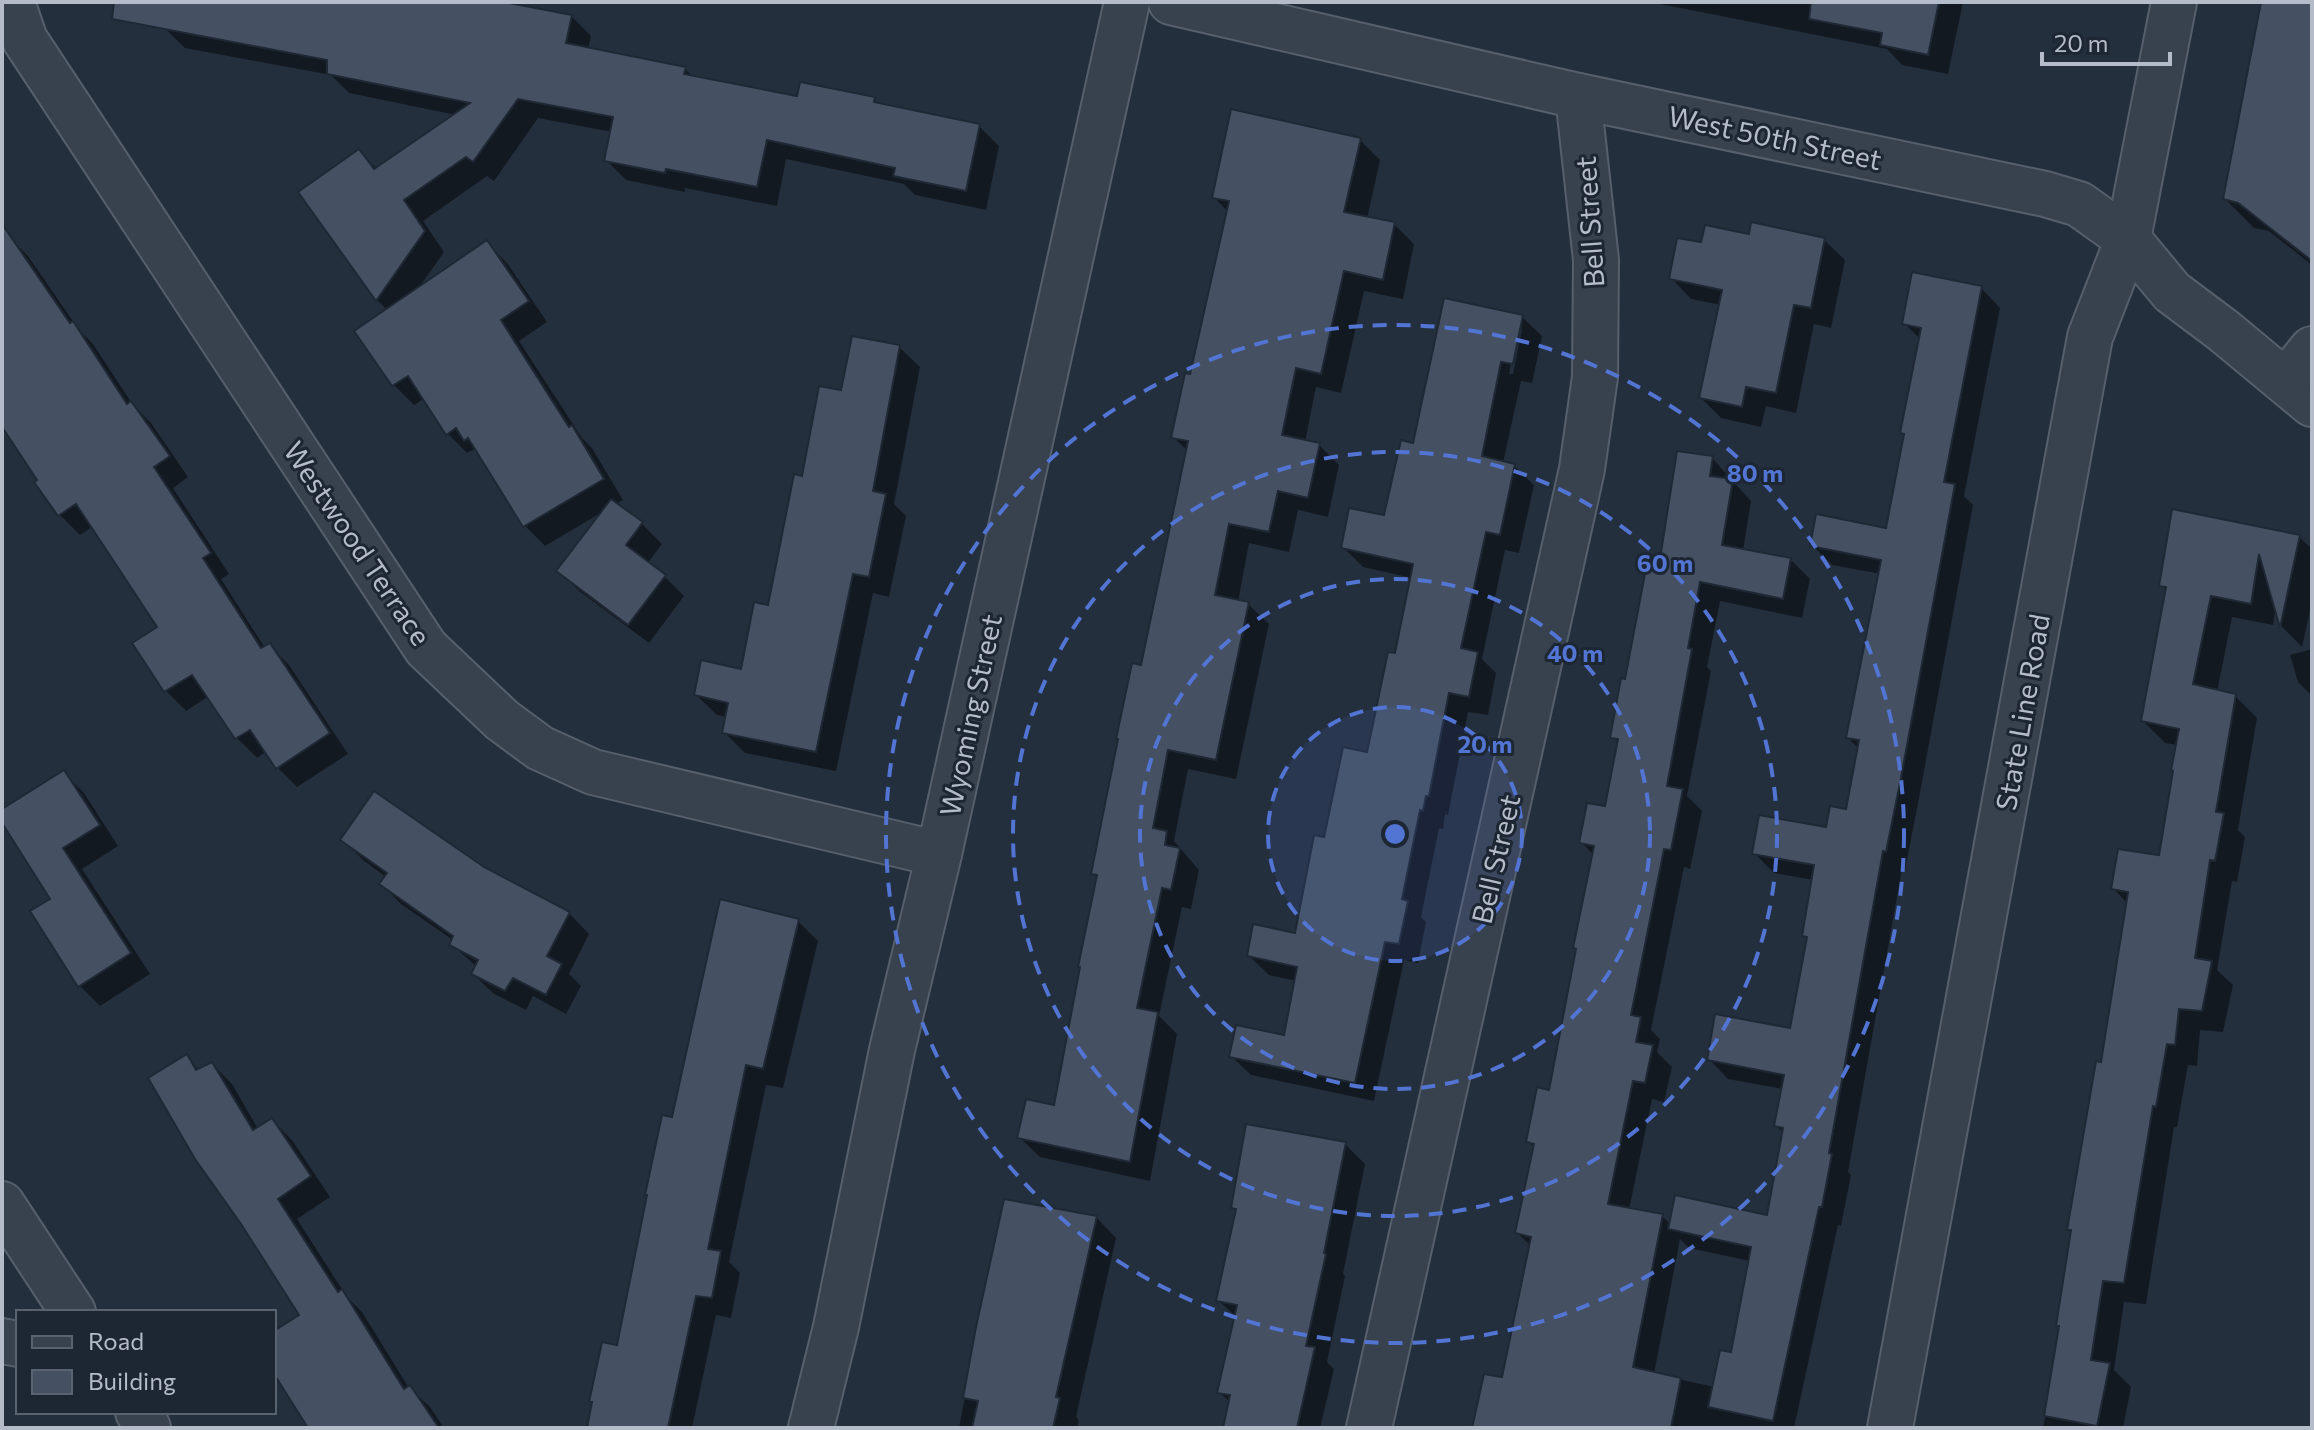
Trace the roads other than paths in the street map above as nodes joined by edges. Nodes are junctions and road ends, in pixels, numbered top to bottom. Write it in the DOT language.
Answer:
graph roads {
  1 [pos="12,2"];
  2 [pos="1127,2"];
  3 [pos="1171,2"];
  4 [pos="2174,2"];
  5 [pos="1578,96"];
  6 [pos="2128,239"];
  7 [pos="2303,378"];
  8 [pos="939,854"];
  9 [pos="2,1204"];
  10 [pos="72,1310"];
  11 [pos="811,1428"];
  12 [pos="1369,1428"];
  13 [pos="1890,1428"];
  1 -- 8 [label="street, Westwood Terrace"];
  2 -- 8 [label="street, Wyoming Street"];
  3 -- 5 [label="street, West 50th Street"];
  4 -- 6 [label="street, State Line Road"];
  5 -- 6 [label="street, West 50th Street"];
  5 -- 12 [label="street, Bell Street"];
  6 -- 7 [label="street, West 50th Street"];
  6 -- 13 [label="street, State Line Road"];
  8 -- 11 [label="street, Wyoming Street"];
  9 -- 10 [label="street"];
}
